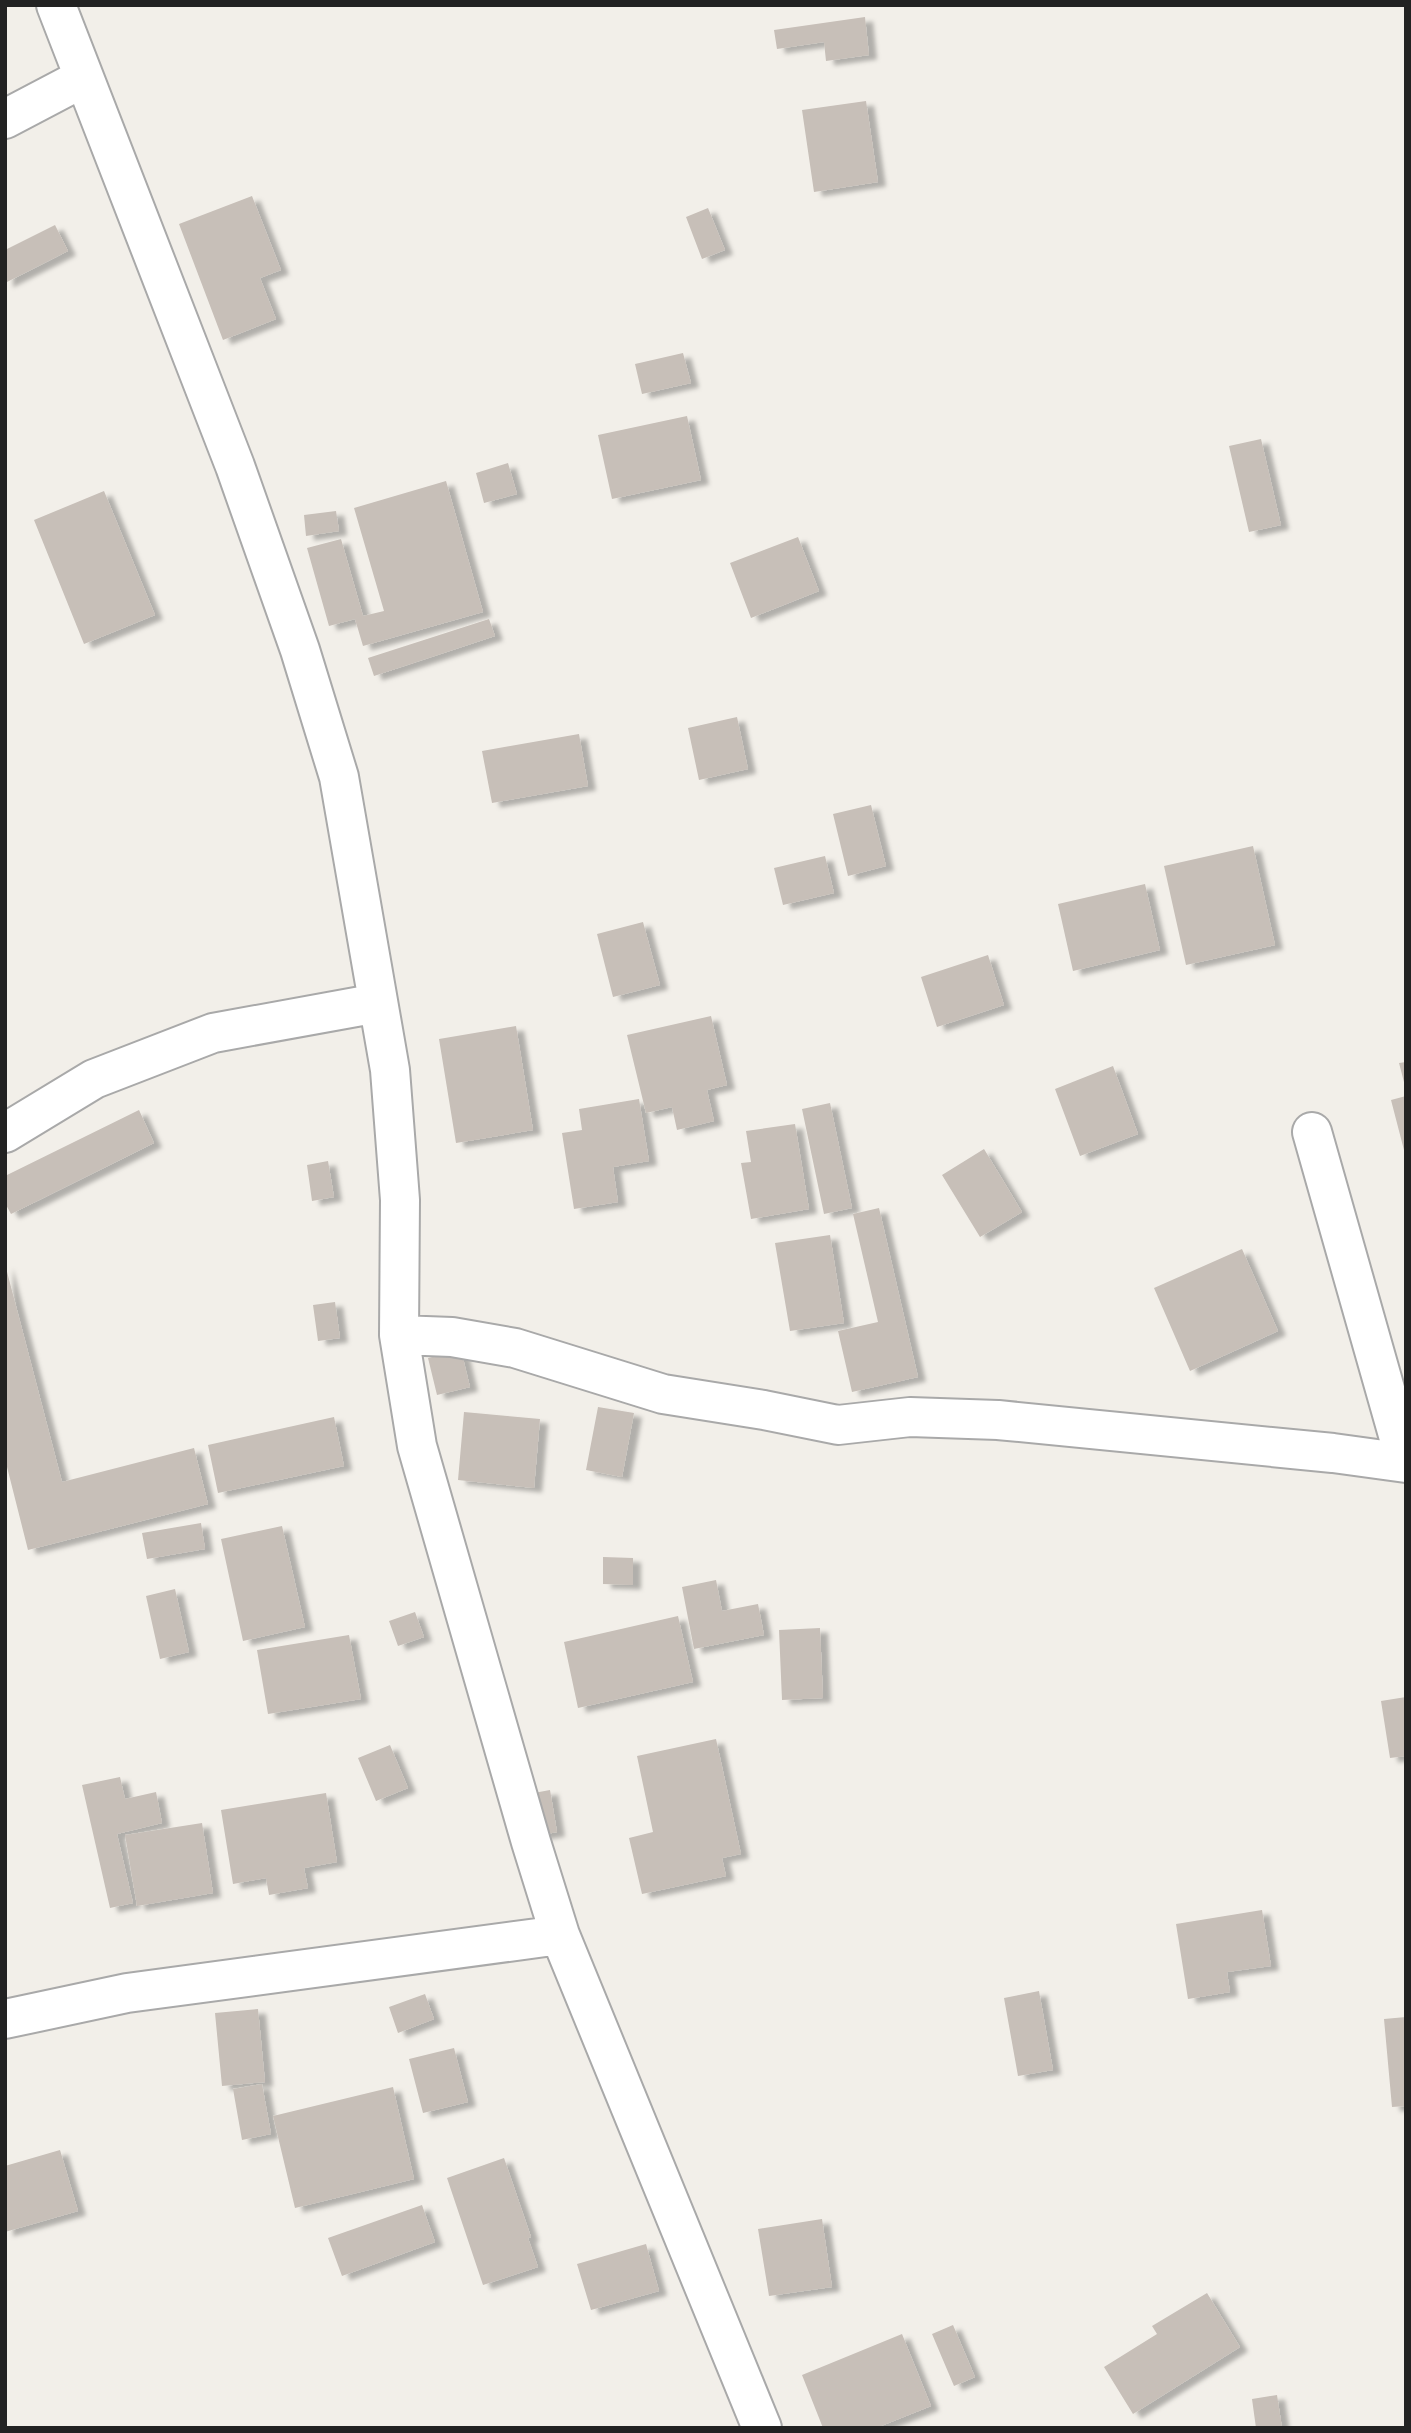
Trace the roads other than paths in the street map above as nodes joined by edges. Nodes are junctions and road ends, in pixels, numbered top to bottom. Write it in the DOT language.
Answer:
graph roads {
  1 [pos="56,5"];
  2 [pos="83,78"];
  3 [pos="5,118"];
  4 [pos="378,1003"];
  5 [pos="1312,1132"];
  6 [pos="5,1133"];
  7 [pos="400,1278"];
  8 [pos="398,1335"];
  9 [pos="452,1336"];
  10 [pos="1406,1463"];
  11 [pos="560,1935"];
  12 [pos="5,2019"];
  13 [pos="762,2428"];
  1 -- 2 [label="street"];
  2 -- 3 [label="street"];
  2 -- 4 [label="street"];
  4 -- 6 [label="street"];
  4 -- 7 [label="street"];
  5 -- 10 [label="street"];
  7 -- 8 [label="street"];
  7 -- 9 [label="street"];
  8 -- 9 [label="street"];
  8 -- 11 [label="street"];
  9 -- 10 [label="street"];
  11 -- 12 [label="street"];
  11 -- 13 [label="street"];
}
